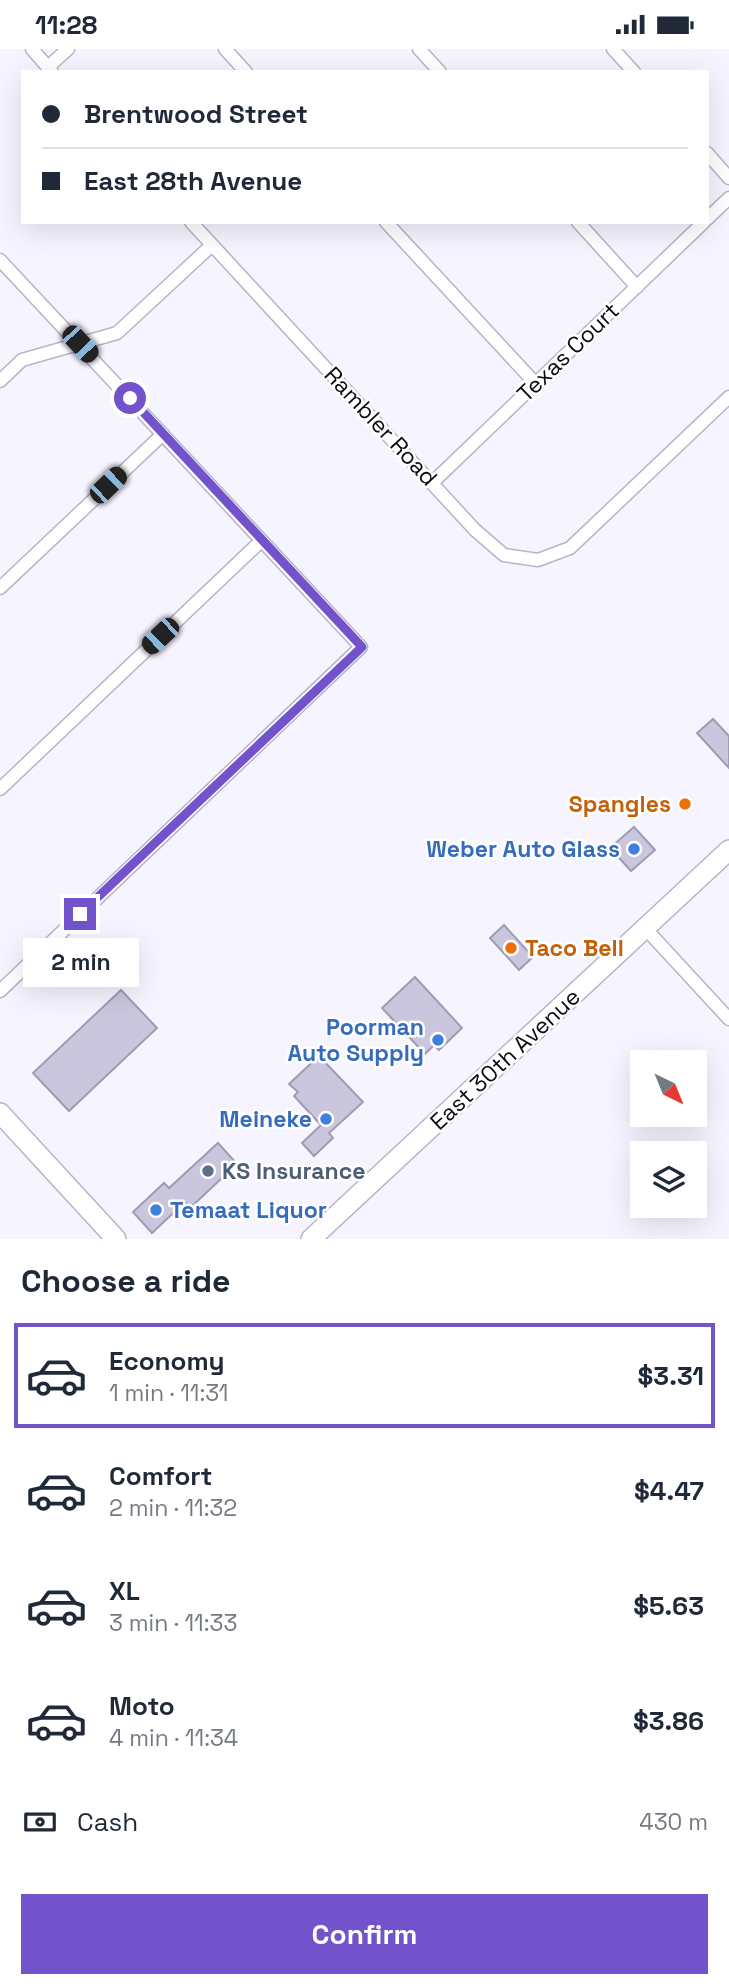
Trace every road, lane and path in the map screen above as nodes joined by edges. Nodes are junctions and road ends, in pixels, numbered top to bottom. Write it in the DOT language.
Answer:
graph roads {
  1 [pos="32,49"];
  2 [pos="68,49"];
  3 [pos="225,49"];
  4 [pos="419,49"];
  5 [pos="613,49"];
  6 [pos="50,70"];
  7 [pos="244,70"];
  8 [pos="438,70"];
  9 [pos="632,70"];
  10 [pos="709,155"];
  11 [pos="729,178"];
  12 [pos="729,198"];
  13 [pos="709,217"];
  14 [pos="193,224"];
  15 [pos="388,224"];
  16 [pos="580,224"];
  17 [pos="702,224"];
  18 [pos="212,245"];
  19 [pos="0,260"];
  20 [pos="636,287"];
  21 [pos="80,344"];
  22 [pos="0,381"];
  23 [pos="535,383"];
  24 [pos="729,397"];
  25 [pos="163,434"];
  26 [pos="433,482"];
  27 [pos="261,541"];
  28 [pos="0,589"];
  29 [pos="0,789"];
  30 [pos="729,850"];
  31 [pos="645,928"];
  32 [pos="0,991"];
  33 [pos="729,1019"];
  34 [pos="0,1113"];
  35 [pos="116,1239"];
  36 [pos="311,1239"];
  1 -- 6 [label="street"];
  2 -- 6 [label="street"];
  3 -- 7 [label="street"];
  4 -- 8 [label="street"];
  5 -- 9 [label="street"];
  10 -- 11 [label="street"];
  12 -- 13 [label="street, Texas Court"];
  14 -- 18 [label="street, Rambler Road"];
  15 -- 23 [label="street"];
  16 -- 20 [label="street"];
  17 -- 20 [label="street, Texas Court"];
  18 -- 21 [label="street"];
  18 -- 26 [label="street, Rambler Road"];
  19 -- 21 [label="street"];
  20 -- 23 [label="street, Texas Court"];
  21 -- 22 [label="street"];
  21 -- 25 [label="street"];
  23 -- 26 [label="street, Texas Court"];
  24 -- 26 [label="street, Rambler Road"];
  25 -- 27 [label="street"];
  25 -- 28 [label="street"];
  27 -- 29 [label="street"];
  27 -- 32 [label="street"];
  30 -- 31 [label="main road, East 30th Avenue"];
  31 -- 33 [label="street"];
  31 -- 36 [label="main road, East 30th Avenue"];
  34 -- 35 [label="main road"];
}
